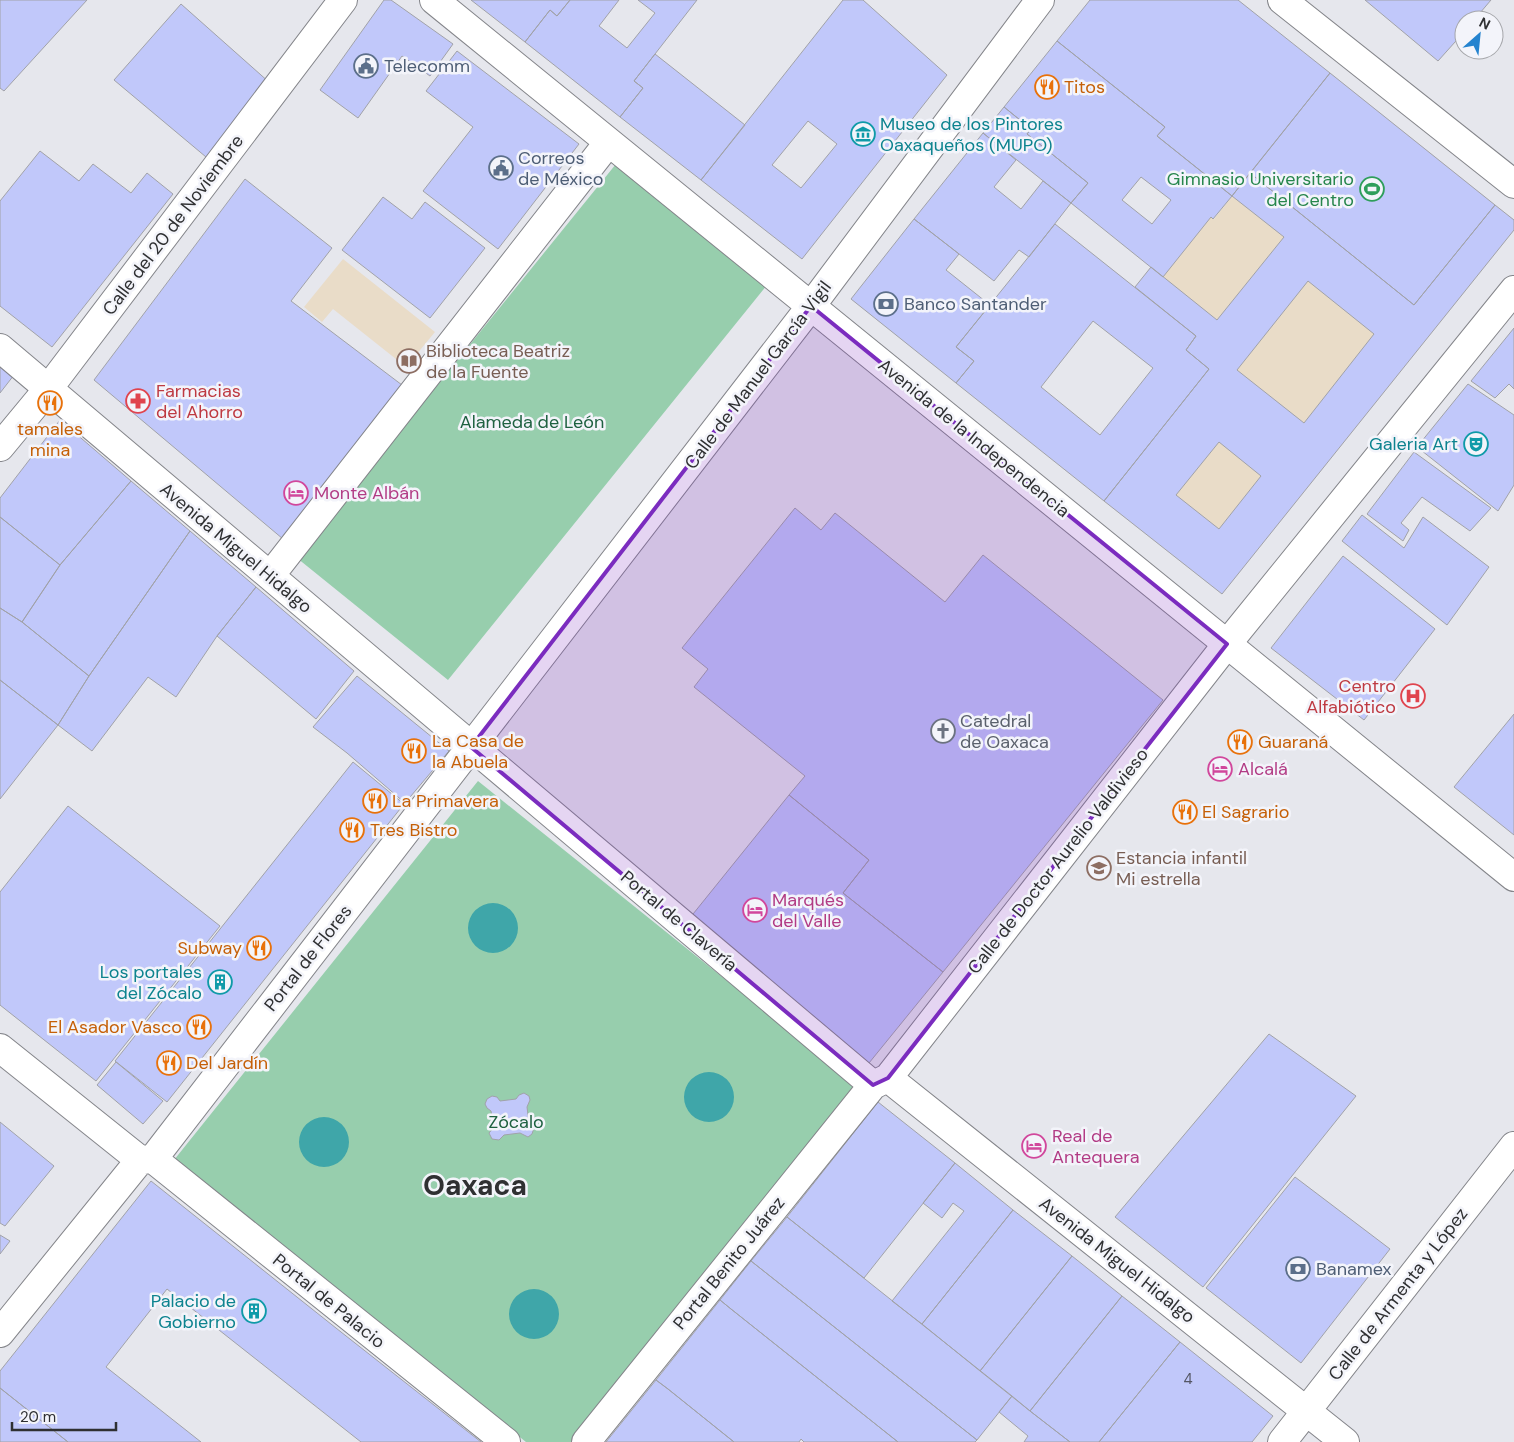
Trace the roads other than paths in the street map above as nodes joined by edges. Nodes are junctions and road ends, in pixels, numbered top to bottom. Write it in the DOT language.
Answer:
graph roads {
  1 [pos="343,0"];
  2 [pos="434,0"];
  3 [pos="1040,0"];
  4 [pos="1282,0"];
  5 [pos="608,143"];
  6 [pos="1514,184"];
  7 [pos="1514,290"];
  8 [pos="812,306"];
  9 [pos="0,348"];
  10 [pos="48,389"];
  11 [pos="0,447"];
  12 [pos="270,576"];
  13 [pos="1227,644"];
  14 [pos="471,747"];
  15 [pos="1514,877"];
  16 [pos="0,1048"];
  17 [pos="881,1081"];
  18 [pos="1514,1146"];
  19 [pos="146,1160"];
  20 [pos="0,1334"];
  21 [pos="1306,1410"];
  22 [pos="506,1442"];
  23 [pos="586,1442"];
  24 [pos="1282,1442"];
  25 [pos="1345,1442"];
  1 -- 10 [label="street, Calle del 20 de Noviembre"];
  2 -- 5 [label="street, Avenida de la Independencia"];
  3 -- 8 [label="street, Calle de Manuel García Vigil"];
  4 -- 6 [label="street"];
  5 -- 8 [label="street, Avenida de la Independencia"];
  5 -- 12 [label="street"];
  7 -- 13 [label="street, Calle de Doctor Aurelio Valdivieso"];
  8 -- 13 [label="street, Avenida de la Independencia"];
  8 -- 14 [label="street, Calle de Manuel García Vigil"];
  9 -- 10 [label="street, Avenida Miguel Hidalgo"];
  10 -- 11 [label="street, Calle del 20 de Noviembre"];
  10 -- 12 [label="street, Avenida Miguel Hidalgo"];
  12 -- 14 [label="street, Avenida Miguel Hidalgo"];
  13 -- 15 [label="street, Avenida de la Independencia"];
  13 -- 17 [label="street, Calle de Doctor Aurelio Valdivieso"];
  14 -- 17 [label="street, Portal de Clavería"];
  14 -- 19 [label="street, Portal de Flores"];
  16 -- 19 [label="street, Portal de Palacio"];
  17 -- 21 [label="street, Avenida Miguel Hidalgo"];
  17 -- 23 [label="street, Portal Benito Juárez"];
  18 -- 21 [label="street, Calle de Armenta y López"];
  19 -- 20 [label="street, Portal de Flores"];
  19 -- 22 [label="street, Portal de Palacio"];
  21 -- 24 [label="street, Calle de Armenta y López"];
  21 -- 25 [label="street, Avenida Miguel Hidalgo"];
}
